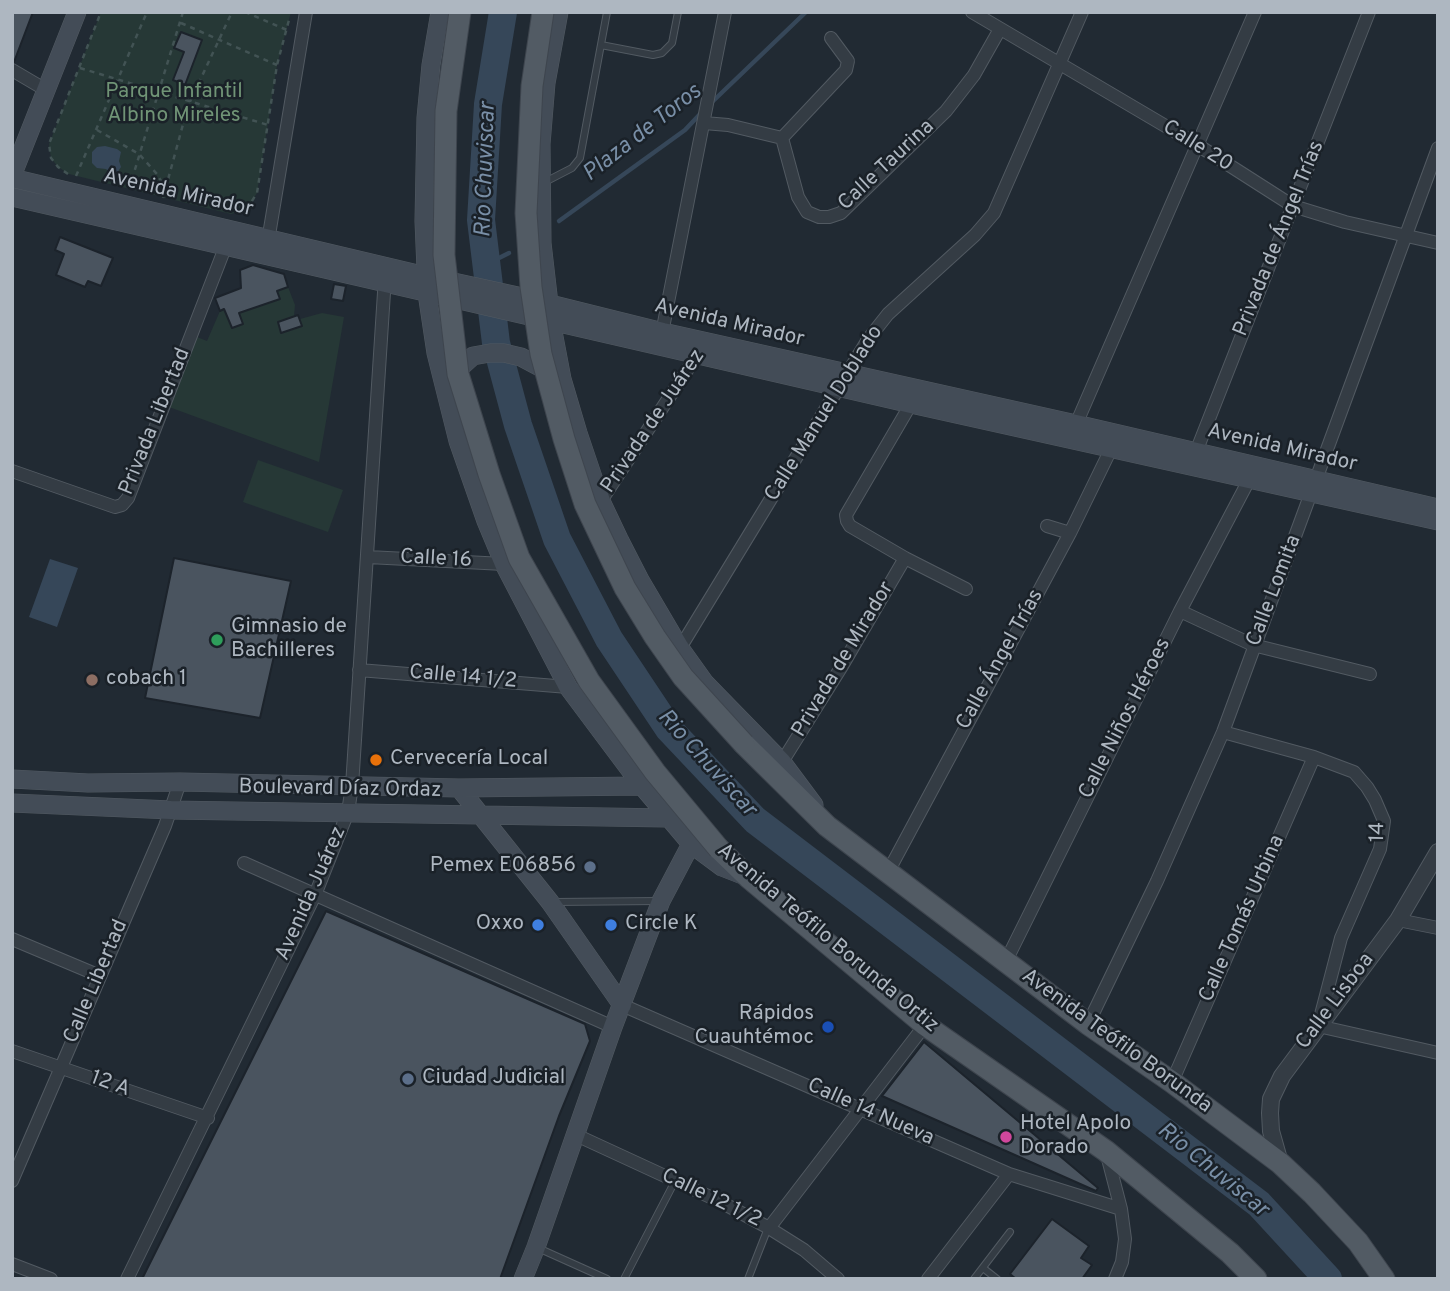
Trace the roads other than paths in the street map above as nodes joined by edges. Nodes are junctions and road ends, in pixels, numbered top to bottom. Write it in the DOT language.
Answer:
graph roads {
  1 [pos="77,12"];
  2 [pos="306,12"];
  3 [pos="440,12"];
  4 [pos="460,12"];
  5 [pos="543,12"];
  6 [pos="559,12"];
  7 [pos="607,12"];
  8 [pos="678,12"];
  9 [pos="725,12"];
  10 [pos="972,12"];
  11 [pos="1082,12"];
  12 [pos="1255,12"];
  13 [pos="1369,12"];
  14 [pos="1000,29"];
  15 [pos="831,38"];
  16 [pos="601,45"];
  17 [pos="1060,64"];
  18 [pos="12,70"];
  19 [pos="46,90"];
  20 [pos="704,123"];
  21 [pos="782,138"];
  22 [pos="1196,144"];
  23 [pos="1438,148"];
  24 [pos="12,177"];
  25 [pos="540,184"];
  26 [pos="12,197"];
  27 [pos="1293,206"];
  28 [pos="230,230"];
  29 [pos="1405,235"];
  30 [pos="1438,243"];
  31 [pos="267,247"];
  32 [pos="385,274"];
  33 [pos="426,284"];
  34 [pos="550,312"];
  35 [pos="661,339"];
  36 [pos="702,349"];
  37 [pos="562,379"];
  38 [pos="842,380"];
  39 [pos="444,384"];
  40 [pos="915,397"];
  41 [pos="1073,431"];
  42 [pos="1112,447"];
  43 [pos="1193,460"];
  44 [pos="12,471"];
  45 [pos="1249,480"];
  46 [pos="1314,486"];
  47 [pos="601,501"];
  48 [pos="1438,508"];
  49 [pos="1438,521"];
  50 [pos="1047,526"];
  51 [pos="1070,533"];
  52 [pos="368,557"];
  53 [pos="905,558"];
  54 [pos="503,564"];
  55 [pos="966,589"];
  56 [pos="1180,611"];
  57 [pos="1253,645"];
  58 [pos="680,648"];
  59 [pos="359,670"];
  60 [pos="1370,674"];
  61 [pos="568,687"];
  62 [pos="1223,732"];
  63 [pos="1314,757"];
  64 [pos="782,762"];
  65 [pos="12,779"];
  66 [pos="180,782"];
  67 [pos="352,786"];
  68 [pos="642,786"];
  69 [pos="459,788"];
  70 [pos="12,803"];
  71 [pos="171,810"];
  72 [pos="348,812"];
  73 [pos="478,815"];
  74 [pos="667,818"];
  75 [pos="827,826"];
  76 [pos="691,844"];
  77 [pos="1438,852"];
  78 [pos="244,863"];
  79 [pos="887,872"];
  80 [pos="749,878"];
  81 [pos="315,895"];
  82 [pos="661,901"];
  83 [pos="550,902"];
  84 [pos="1398,920"];
  85 [pos="1438,928"];
  86 [pos="12,939"];
  87 [pos="1006,961"];
  88 [pos="100,976"];
  89 [pos="622,1005"];
  90 [pos="1088,1024"];
  91 [pos="925,1025"];
  92 [pos="1318,1026"];
  93 [pos="613,1027"];
  94 [pos="12,1051"];
  95 [pos="1438,1053"];
  96 [pos="61,1067"];
  97 [pos="1172,1082"];
  98 [pos="860,1108"];
  99 [pos="208,1118"];
  100 [pos="576,1135"];
  101 [pos="1106,1151"];
  102 [pos="1280,1163"];
  103 [pos="1009,1174"];
  104 [pos="12,1181"];
  105 [pos="676,1181"];
  106 [pos="1121,1209"];
  107 [pos="769,1227"];
  108 [pos="1010,1232"];
  109 [pos="536,1247"];
  110 [pos="12,1264"];
  111 [pos="983,1268"];
  112 [pos="51,1279"];
  113 [pos="127,1279"];
  114 [pos="523,1279"];
  115 [pos="607,1279"];
  116 [pos="624,1279"];
  117 [pos="748,1279"];
  118 [pos="838,1279"];
  119 [pos="928,1279"];
  120 [pos="974,1279"];
  121 [pos="997,1279"];
  122 [pos="1115,1279"];
  123 [pos="1256,1279"];
  124 [pos="1384,1279"];
  1 -- 19 [label="main road"];
  2 -- 31 [label="street"];
  3 -- 33 [label="main road"];
  4 -- 80 [label="main road, Avenida Teófilo Borunda Ortiz, bridge"];
  5 -- 75 [label="main road, Avenida Teófilo Borunda, bridge"];
  6 -- 25 [label="main road, Avenida Teófilo Borunda"];
  7 -- 16 [label="lane"];
  8 -- 16 [label="lane"];
  9 -- 20 [label="street, Privada de Juárez"];
  10 -- 14 [label="street, Calle 20"];
  11 -- 17 [label="street, Calle Manuel Doblado"];
  12 -- 22 [label="street"];
  13 -- 27 [label="street, Privada de Ángel Trías"];
  14 -- 17 [label="street, Calle 20"];
  14 -- 21 [label="street, Calle Taurina"];
  15 -- 21 [label="street"];
  16 -- 25 [label="lane"];
  17 -- 22 [label="street, Calle 20"];
  17 -- 38 [label="street, Calle Manuel Doblado"];
  18 -- 19 [label="street"];
  19 -- 24 [label="main road"];
  20 -- 21 [label="street"];
  20 -- 35 [label="street, Privada de Juárez"];
  22 -- 27 [label="street, Calle 20"];
  22 -- 41 [label="street"];
  23 -- 29 [label="street, Calle Lomita"];
  24 -- 28 [label="main road, Avenida Mirador"];
  25 -- 34 [label="main road, Avenida Teófilo Borunda"];
  26 -- 28 [label="main road, Avenida Mirador"];
  27 -- 29 [label="street, Calle 20"];
  27 -- 43 [label="street, Privada de Ángel Trías"];
  28 -- 31 [label="main road, Avenida Mirador"];
  28 -- 44 [label="street, Privada Libertad"];
  29 -- 30 [label="street, Calle 20"];
  29 -- 46 [label="street, Calle Lomita"];
  31 -- 32 [label="main road, Avenida Mirador"];
  32 -- 33 [label="main road, Avenida Mirador"];
  32 -- 52 [label="street, Avenida Juárez"];
  33 -- 34 [label="main road, Avenida Mirador"];
  33 -- 39 [label="main road"];
  34 -- 35 [label="main road, Avenida Mirador"];
  34 -- 37 [label="main road, Avenida Teófilo Borunda"];
  35 -- 36 [label="main road, Avenida Mirador"];
  36 -- 38 [label="main road, Avenida Mirador"];
  36 -- 47 [label="street, Privada de Juárez"];
  37 -- 39 [label="main road"];
  37 -- 47 [label="main road, Avenida Teófilo Borunda"];
  38 -- 40 [label="main road, Avenida Mirador"];
  38 -- 58 [label="street, Calle Manuel Doblado"];
  39 -- 54 [label="main road"];
  40 -- 41 [label="main road, Avenida Mirador"];
  40 -- 53 [label="street, Privada de Mirador"];
  41 -- 42 [label="main road, Avenida Mirador"];
  41 -- 43 [label="main road, Avenida Mirador"];
  42 -- 43 [label="main road, Avenida Mirador"];
  42 -- 51 [label="street, Calle Ángel Trías"];
  43 -- 45 [label="main road, Avenida Mirador"];
  43 -- 46 [label="main road, Avenida Mirador"];
  45 -- 46 [label="main road, Avenida Mirador"];
  45 -- 56 [label="street, Calle Niños Héroes"];
  46 -- 48 [label="main road, Avenida Mirador"];
  46 -- 49 [label="main road, Avenida Mirador"];
  46 -- 57 [label="street, Calle Lomita"];
  47 -- 58 [label="main road, Avenida Teófilo Borunda"];
  50 -- 51 [label="street"];
  51 -- 79 [label="street, Calle Ángel Trías"];
  52 -- 54 [label="street, Calle 16"];
  52 -- 59 [label="street, Avenida Juárez"];
  53 -- 55 [label="street, Privada de Mirador"];
  53 -- 64 [label="street, Privada de Mirador"];
  54 -- 61 [label="main road"];
  56 -- 57 [label="street"];
  56 -- 87 [label="street, Calle Niños Héroes"];
  57 -- 60 [label="street"];
  57 -- 62 [label="street, Calle Lomita"];
  58 -- 64 [label="main road, Avenida Teófilo Borunda"];
  59 -- 61 [label="street, Calle 14 1/2"];
  59 -- 67 [label="street, Avenida Juárez"];
  61 -- 68 [label="main road"];
  62 -- 63 [label="street, 14"];
  62 -- 90 [label="street, Calle Lomita"];
  63 -- 92 [label="street, 14"];
  63 -- 97 [label="street, Calle Tomás Urbina"];
  64 -- 75 [label="main road, Avenida Teófilo Borunda"];
  65 -- 66 [label="main road, Boulevard Díaz Ordaz"];
  66 -- 67 [label="main road, Boulevard Díaz Ordaz"];
  66 -- 71 [label="street, Calle Libertad"];
  67 -- 69 [label="main road, Boulevard Díaz Ordaz"];
  67 -- 72 [label="street, Avenida Juárez"];
  68 -- 69 [label="main road, Boulevard Díaz Ordaz"];
  68 -- 74 [label="main road"];
  69 -- 73 [label="main road"];
  70 -- 71 [label="main road, Boulevard Díaz Ordaz"];
  71 -- 72 [label="main road, Boulevard Díaz Ordaz"];
  71 -- 88 [label="street, Calle Libertad"];
  72 -- 73 [label="main road, Boulevard Díaz Ordaz"];
  72 -- 81 [label="street, Avenida Juárez"];
  73 -- 74 [label="main road, Boulevard Díaz Ordaz"];
  73 -- 83 [label="main road"];
  74 -- 76 [label="main road"];
  75 -- 79 [label="main road, Avenida Teófilo Borunda"];
  76 -- 80 [label="main road"];
  76 -- 82 [label="main road"];
  77 -- 84 [label="street, Calle Lisboa"];
  78 -- 81 [label="street"];
  79 -- 87 [label="main road, Avenida Teófilo Borunda"];
  80 -- 91 [label="main road, Avenida Teófilo Borunda Ortiz"];
  81 -- 93 [label="street"];
  81 -- 99 [label="street, Avenida Juárez"];
  82 -- 83 [label="lane"];
  82 -- 89 [label="main road"];
  83 -- 89 [label="main road"];
  84 -- 85 [label="street"];
  84 -- 92 [label="street, Calle Lisboa"];
  86 -- 88 [label="street"];
  87 -- 90 [label="main road, Avenida Teófilo Borunda"];
  88 -- 96 [label="street, Calle Libertad"];
  89 -- 93 [label="main road"];
  89 -- 98 [label="street, Calle 14 Nueva"];
  90 -- 97 [label="main road, Avenida Teófilo Borunda"];
  91 -- 98 [label="street"];
  91 -- 101 [label="main road, Avenida Teófilo Borunda Ortiz"];
  92 -- 95 [label="street"];
  92 -- 102 [label="street, Calle Lisboa"];
  93 -- 100 [label="main road"];
  94 -- 96 [label="street, 12 A"];
  96 -- 99 [label="street, 12 A"];
  96 -- 104 [label="street, Calle Libertad"];
  97 -- 102 [label="main road, Avenida Teófilo Borunda"];
  98 -- 103 [label="street, Calle 14 Nueva"];
  98 -- 107 [label="street"];
  99 -- 113 [label="street, Avenida Juárez"];
  100 -- 105 [label="street, Calle 12 1/2"];
  100 -- 109 [label="main road"];
  101 -- 106 [label="street"];
  101 -- 123 [label="main road, Avenida Teófilo Borunda Ortiz"];
  102 -- 124 [label="main road, Avenida Teófilo Borunda"];
  103 -- 106 [label="street, Calle 14 Nueva"];
  103 -- 119 [label="street"];
  105 -- 107 [label="street, Calle 12 1/2"];
  105 -- 116 [label="lane"];
  106 -- 122 [label="street"];
  107 -- 117 [label="lane"];
  107 -- 118 [label="street, Calle 12 1/2"];
  108 -- 111 [label="lane"];
  109 -- 114 [label="main road"];
  109 -- 115 [label="lane"];
  110 -- 112 [label="street"];
  111 -- 120 [label="lane"];
  111 -- 121 [label="lane"];
}
